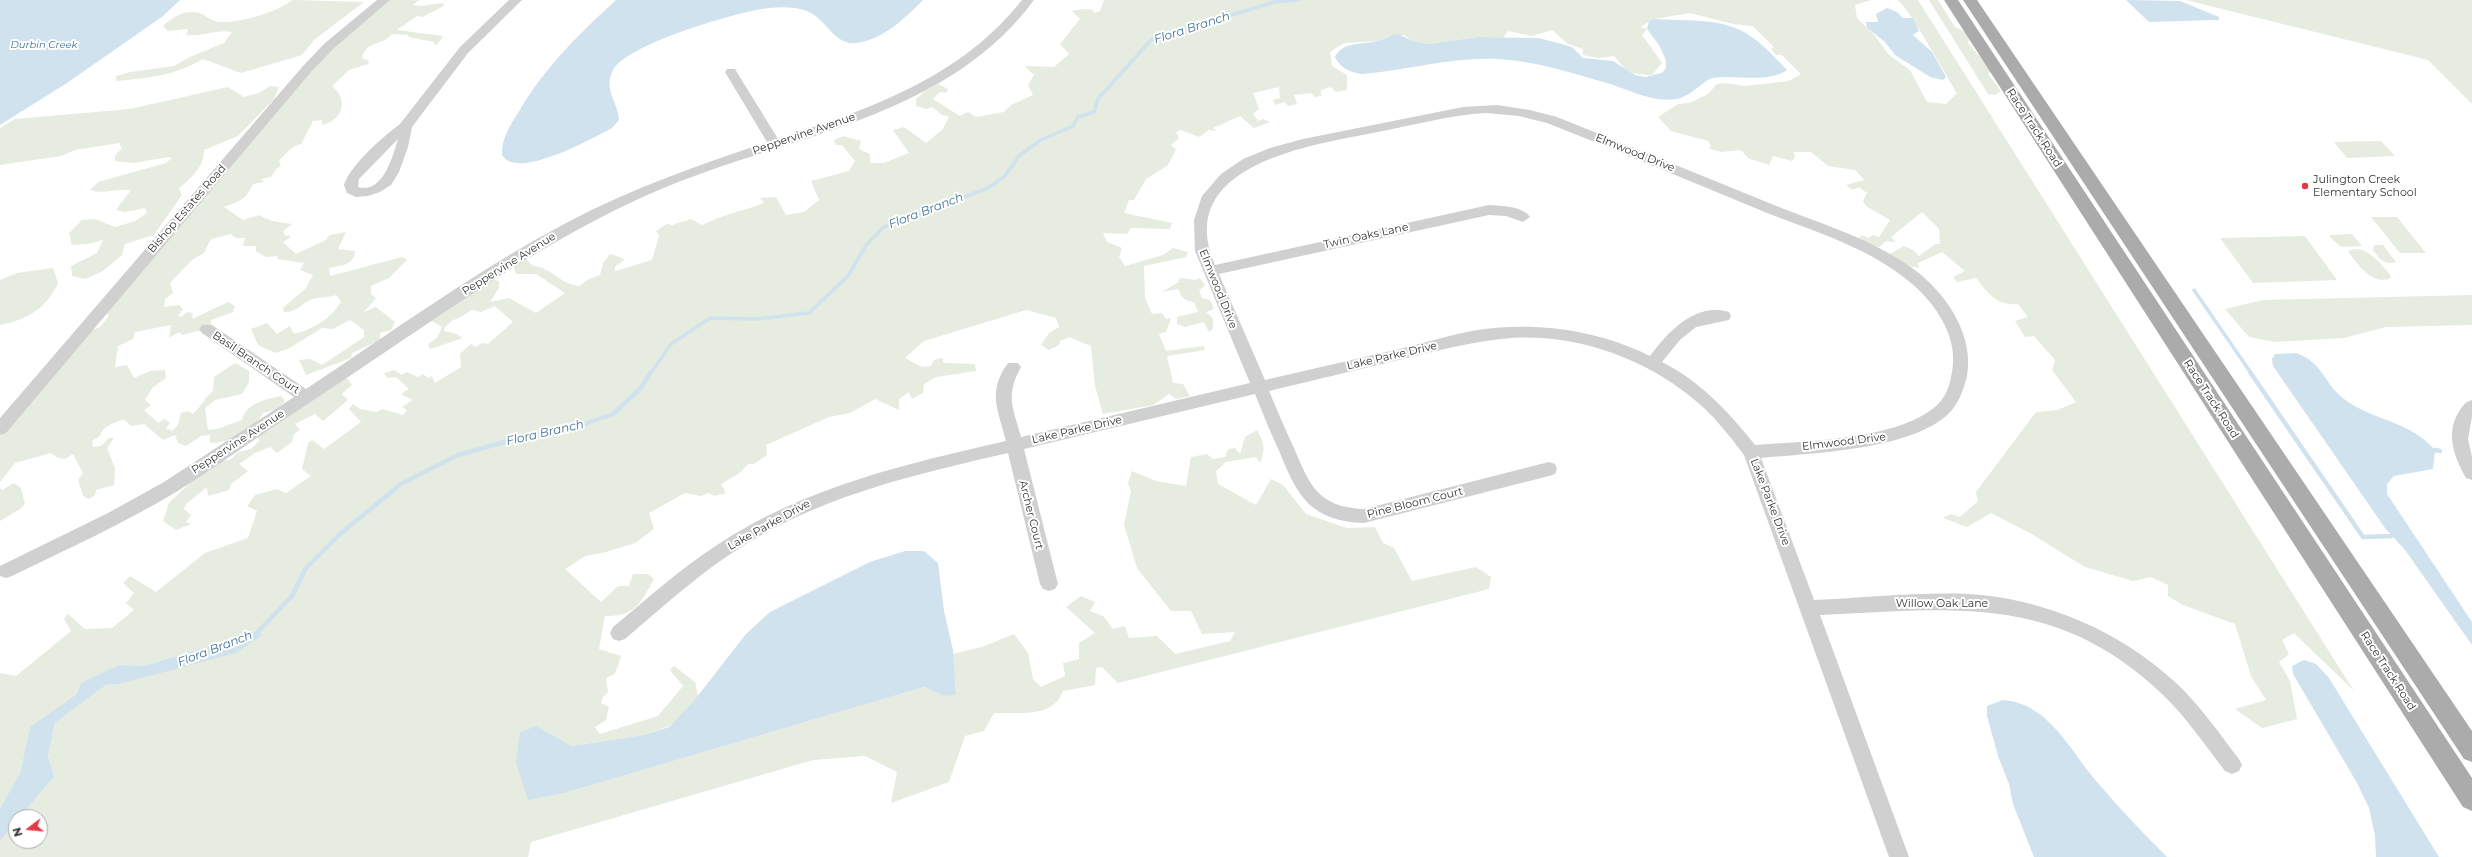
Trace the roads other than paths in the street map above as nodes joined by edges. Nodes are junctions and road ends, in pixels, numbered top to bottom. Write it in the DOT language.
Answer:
graph roads {
  1 [pos="384,0"];
  2 [pos="516,0"];
  3 [pos="1028,0"];
  4 [pos="1951,0"];
  5 [pos="1970,0"];
  6 [pos="731,72"];
  7 [pos="2011,92"];
  8 [pos="2032,92"];
  9 [pos="405,127"];
  10 [pos="2060,135"];
  11 [pos="2040,136"];
  12 [pos="775,144"];
  13 [pos="1523,217"];
  14 [pos="2108,241"];
  15 [pos="2142,257"];
  16 [pos="1210,271"];
  17 [pos="1724,316"];
  18 [pos="207,329"];
  19 [pos="1653,363"];
  20 [pos="1013,367"];
  21 [pos="1259,387"];
  22 [pos="306,397"];
  23 [pos="2472,406"];
  24 [pos="0,428"];
  25 [pos="1013,445"];
  26 [pos="1751,452"];
  27 [pos="1549,469"];
  28 [pos="2472,473"];
  29 [pos="6,571"];
  30 [pos="1049,584"];
  31 [pos="1809,608"];
  32 [pos="619,633"];
  33 [pos="2472,751"];
  34 [pos="2232,765"];
  35 [pos="2472,799"];
  36 [pos="1898,857"];
  1 -- 24 [label="street, Bishop Estates Road"];
  2 -- 9 [label="street"];
  3 -- 12 [label="street, Peppervine Avenue"];
  4 -- 7 [label="main road, Race Track Road"];
  5 -- 8 [label="main road, Race Track Road"];
  6 -- 12 [label="street"];
  7 -- 8 [label="main road"];
  7 -- 11 [label="main road, Race Track Road"];
  8 -- 10 [label="main road, Race Track Road"];
  9 -- 9 [label="street"];
  10 -- 11 [label="main road"];
  10 -- 15 [label="main road, Race Track Road"];
  11 -- 14 [label="main road, Race Track Road"];
  12 -- 22 [label="street, Peppervine Avenue"];
  13 -- 16 [label="street, Twin Oaks Lane"];
  14 -- 15 [label="main road"];
  14 -- 35 [label="main road, Race Track Road"];
  15 -- 33 [label="main road, Race Track Road"];
  16 -- 21 [label="street, Elmwood Drive"];
  16 -- 26 [label="street, Elmwood Drive"];
  17 -- 19 [label="street"];
  18 -- 22 [label="street, Basil Branch Court"];
  19 -- 21 [label="street, Lake Parke Drive"];
  19 -- 26 [label="street, Lake Parke Drive"];
  20 -- 25 [label="street, Archer Court"];
  21 -- 25 [label="street, Lake Parke Drive"];
  21 -- 27 [label="street, Pine Bloom Court"];
  22 -- 29 [label="street, Peppervine Avenue"];
  23 -- 28 [label="street"];
  25 -- 30 [label="street, Archer Court"];
  25 -- 32 [label="street, Lake Parke Drive"];
  26 -- 31 [label="street, Lake Parke Drive"];
  31 -- 34 [label="street, Willow Oak Lane"];
  31 -- 36 [label="street, Lake Parke Drive"];
}
